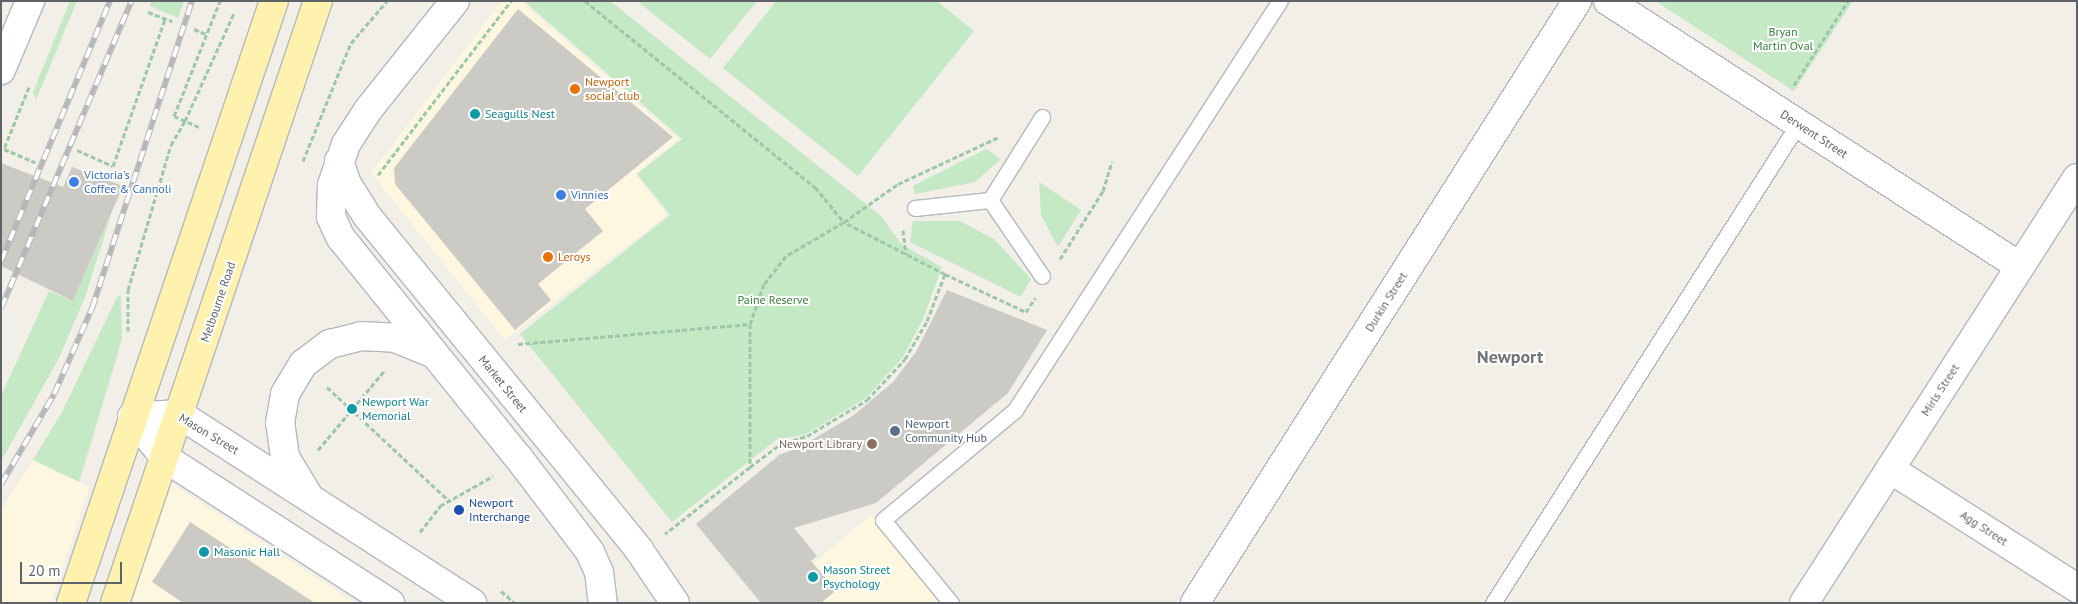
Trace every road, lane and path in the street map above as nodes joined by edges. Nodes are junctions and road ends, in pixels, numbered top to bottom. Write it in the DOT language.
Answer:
graph roads {
  1 [pos="30,1"];
  2 [pos="220,1"];
  3 [pos="274,1"];
  4 [pos="318,1"];
  5 [pos="387,1"];
  6 [pos="455,1"];
  7 [pos="511,1"];
  8 [pos="585,1"];
  9 [pos="1280,1"];
  10 [pos="1577,1"];
  11 [pos="1608,1"];
  12 [pos="1848,1"];
  13 [pos="236,10"];
  14 [pos="148,12"];
  15 [pos="165,19"];
  16 [pos="172,22"];
  17 [pos="194,29"];
  18 [pos="206,34"];
  19 [pos="1,70"];
  20 [pos="1042,117"];
  21 [pos="1788,117"];
  22 [pos="186,122"];
  23 [pos="207,130"];
  24 [pos="4,149"];
  25 [pos="77,150"];
  26 [pos="303,161"];
  27 [pos="339,161"];
  28 [pos="1112,161"];
  29 [pos="35,162"];
  30 [pos="378,175"];
  31 [pos="2077,178"];
  32 [pos="990,200"];
  33 [pos="915,208"];
  34 [pos="844,222"];
  35 [pos="1057,264"];
  36 [pos="2020,267"];
  37 [pos="945,274"];
  38 [pos="1042,276"];
  39 [pos="1037,296"];
  40 [pos="750,324"];
  41 [pos="129,337"];
  42 [pos="518,344"];
  43 [pos="437,356"];
  44 [pos="303,364"];
  45 [pos="390,364"];
  46 [pos="352,409"];
  47 [pos="179,414"];
  48 [pos="132,417"];
  49 [pos="165,458"];
  50 [pos="312,458"];
  51 [pos="750,467"];
  52 [pos="1890,469"];
  53 [pos="493,476"];
  54 [pos="308,497"];
  55 [pos="448,500"];
  56 [pos="417,536"];
  57 [pos="639,550"];
  58 [pos="2077,588"];
  59 [pos="380,600"];
  60 [pos="71,603"];
  61 [pos="115,603"];
  62 [pos="472,603"];
  63 [pos="603,603"];
  64 [pos="675,603"];
  65 [pos="951,603"];
  66 [pos="1195,603"];
  67 [pos="1493,603"];
  68 [pos="1804,603"];
  1 -- 19 [label="street"];
  2 -- 18 [label="path"];
  3 -- 48 [label="main road"];
  4 -- 47 [label="main road, Melbourne Road"];
  5 -- 26 [label="path"];
  6 -- 27 [label="street"];
  7 -- 30 [label="path"];
  8 -- 34 [label="path"];
  9 -- 65 [label="lane"];
  10 -- 66 [label="street, Durkin Street"];
  11 -- 21 [label="street, Derwent Street"];
  12 -- 21 [label="path"];
  13 -- 22 [label="path"];
  14 -- 15 [label="path"];
  15 -- 16 [label="path"];
  15 -- 25 [label="path"];
  17 -- 18 [label="path"];
  18 -- 22 [label="path"];
  20 -- 32 [label="lane"];
  20 -- 34 [label="path"];
  21 -- 36 [label="street, Derwent Street"];
  21 -- 67 [label="lane"];
  22 -- 23 [label="path"];
  22 -- 41 [label="path"];
  24 -- 29 [label="path"];
  27 -- 43 [label="street"];
  27 -- 57 [label="street, Market Street"];
  28 -- 35 [label="path"];
  31 -- 36 [label="street, Mirls Street"];
  32 -- 33 [label="lane"];
  32 -- 38 [label="lane"];
  34 -- 37 [label="path"];
  34 -- 40 [label="path"];
  36 -- 52 [label="street, Mirls Street"];
  37 -- 39 [label="path"];
  37 -- 51 [label="path"];
  40 -- 42 [label="path"];
  40 -- 51 [label="path"];
  43 -- 44 [label="street"];
  43 -- 63 [label="street"];
  44 -- 46 [label="path"];
  44 -- 54 [label="street"];
  45 -- 46 [label="path"];
  46 -- 50 [label="path"];
  46 -- 55 [label="path"];
  47 -- 48 [label="street, Mason Street"];
  47 -- 49 [label="main road, Melbourne Road"];
  47 -- 54 [label="street, Mason Street"];
  48 -- 49 [label="street"];
  48 -- 60 [label="main road"];
  49 -- 59 [label="street"];
  49 -- 61 [label="main road, Melbourne Road"];
  51 -- 57 [label="path"];
  52 -- 58 [label="street, Agg Street"];
  52 -- 68 [label="street, Mirls Street"];
  53 -- 55 [label="path"];
  54 -- 62 [label="street, Mason Street"];
  55 -- 56 [label="path"];
  57 -- 64 [label="street, Market Street"];
}
